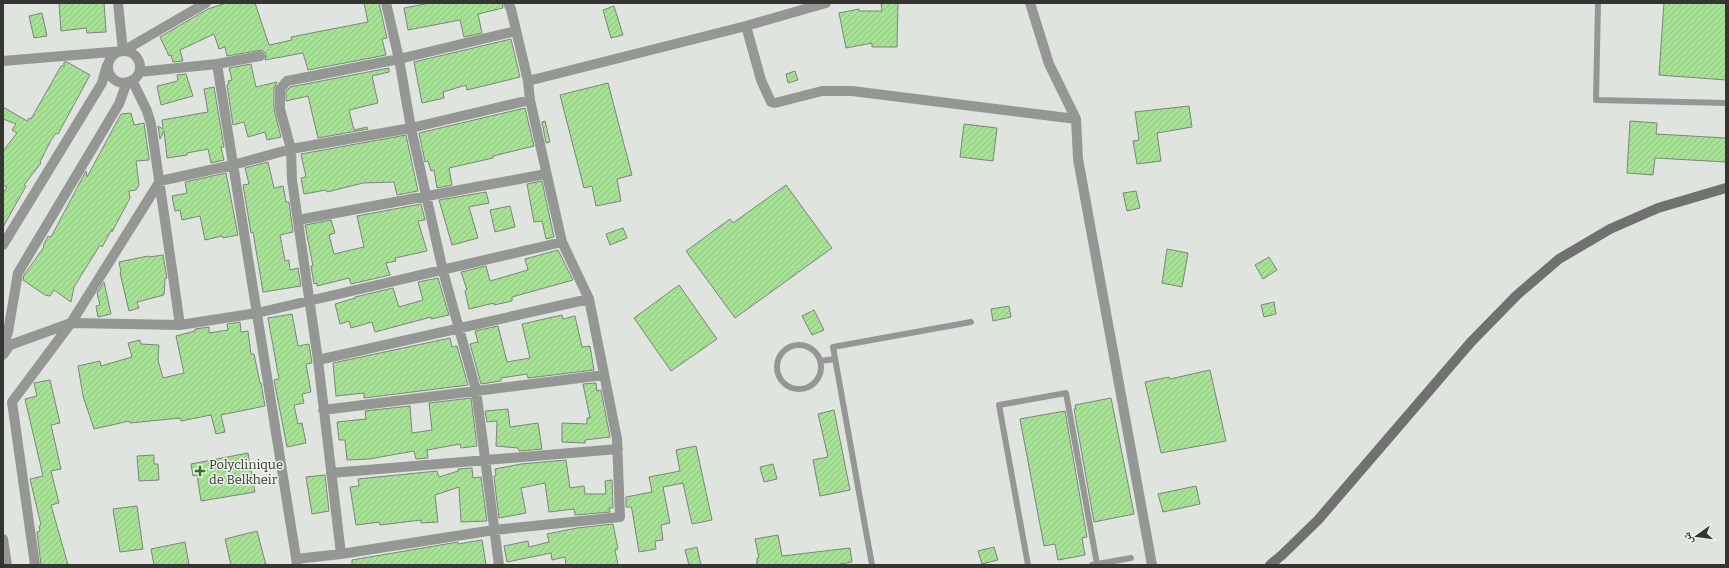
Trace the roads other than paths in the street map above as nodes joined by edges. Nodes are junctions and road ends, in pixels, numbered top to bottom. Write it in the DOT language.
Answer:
graph roads {
  1 [pos="118,3"];
  2 [pos="206,3"];
  3 [pos="386,3"];
  4 [pos="508,3"];
  5 [pos="826,3"];
  6 [pos="1030,3"];
  7 [pos="1598,3"];
  8 [pos="746,26"];
  9 [pos="516,31"];
  10 [pos="123,51"];
  11 [pos="260,56"];
  12 [pos="399,59"];
  13 [pos="3,61"];
  14 [pos="217,64"];
  15 [pos="107,65"];
  16 [pos="138,72"];
  17 [pos="129,81"];
  18 [pos="528,81"];
  19 [pos="530,100"];
  20 [pos="1726,103"];
  21 [pos="1076,120"];
  22 [pos="411,128"];
  23 [pos="291,149"];
  24 [pos="233,165"];
  25 [pos="546,174"];
  26 [pos="160,181"];
  27 [pos="1726,188"];
  28 [pos="426,196"];
  29 [pos="298,220"];
  30 [pos="562,242"];
  31 [pos="3,245"];
  32 [pos="443,271"];
  33 [pos="589,299"];
  34 [pos="309,301"];
  35 [pos="257,313"];
  36 [pos="971,322"];
  37 [pos="71,323"];
  38 [pos="180,325"];
  39 [pos="459,328"];
  40 [pos="3,348"];
  41 [pos="3,354"];
  42 [pos="835,359"];
  43 [pos="318,360"];
  44 [pos="820,361"];
  45 [pos="604,375"];
  46 [pos="476,390"];
  47 [pos="324,410"];
  48 [pos="618,449"];
  49 [pos="485,460"];
  50 [pos="331,473"];
  51 [pos="494,530"];
  52 [pos="3,539"];
  53 [pos="341,554"];
  54 [pos="1131,558"];
  55 [pos="296,562"];
  56 [pos="7,565"];
  57 [pos="35,565"];
  58 [pos="499,565"];
  59 [pos="872,565"];
  60 [pos="1028,565"];
  61 [pos="1094,565"];
  62 [pos="1152,565"];
  63 [pos="1270,565"];
  1 -- 10 [label="street"];
  2 -- 10 [label="street"];
  3 -- 12 [label="street"];
  4 -- 9 [label="street"];
  5 -- 8 [label="street"];
  6 -- 21 [label="street"];
  7 -- 20 [label="lane"];
  8 -- 18 [label="street"];
  8 -- 21 [label="street"];
  9 -- 12 [label="street"];
  9 -- 18 [label="street"];
  10 -- 13 [label="street"];
  10 -- 15 [label="street"];
  10 -- 16 [label="street"];
  11 -- 14 [label="street"];
  12 -- 22 [label="street"];
  12 -- 23 [label="street"];
  14 -- 16 [label="street"];
  14 -- 24 [label="street"];
  15 -- 17 [label="street"];
  15 -- 31 [label="street"];
  16 -- 17 [label="street"];
  17 -- 26 [label="street"];
  17 -- 40 [label="street"];
  18 -- 19 [label="street"];
  19 -- 22 [label="street"];
  19 -- 25 [label="street"];
  21 -- 62 [label="street"];
  22 -- 23 [label="street"];
  22 -- 28 [label="street"];
  23 -- 24 [label="street"];
  23 -- 29 [label="street"];
  24 -- 26 [label="street"];
  24 -- 35 [label="street"];
  25 -- 28 [label="street"];
  25 -- 30 [label="street"];
  26 -- 37 [label="street"];
  26 -- 38 [label="street"];
  27 -- 63 [label="street"];
  28 -- 29 [label="street"];
  28 -- 32 [label="street"];
  29 -- 34 [label="street"];
  30 -- 32 [label="street"];
  30 -- 33 [label="street"];
  32 -- 34 [label="street"];
  32 -- 39 [label="street"];
  33 -- 39 [label="street"];
  33 -- 45 [label="street"];
  34 -- 35 [label="street"];
  34 -- 43 [label="street"];
  35 -- 38 [label="street"];
  35 -- 55 [label="street"];
  36 -- 42 [label="lane"];
  37 -- 38 [label="street"];
  37 -- 41 [label="street"];
  37 -- 57 [label="street"];
  39 -- 43 [label="street"];
  39 -- 46 [label="street"];
  42 -- 44 [label="lane"];
  42 -- 59 [label="lane"];
  43 -- 47 [label="street"];
  44 -- 44 [label="lane"];
  45 -- 46 [label="street"];
  45 -- 48 [label="street"];
  46 -- 47 [label="street"];
  46 -- 49 [label="street"];
  47 -- 50 [label="street"];
  48 -- 49 [label="street"];
  48 -- 51 [label="street"];
  49 -- 50 [label="street"];
  49 -- 51 [label="street"];
  50 -- 53 [label="street"];
  51 -- 53 [label="street"];
  51 -- 58 [label="street"];
  52 -- 56 [label="street"];
  53 -- 55 [label="street"];
  54 -- 61 [label="lane"];
  60 -- 61 [label="lane"];
}
